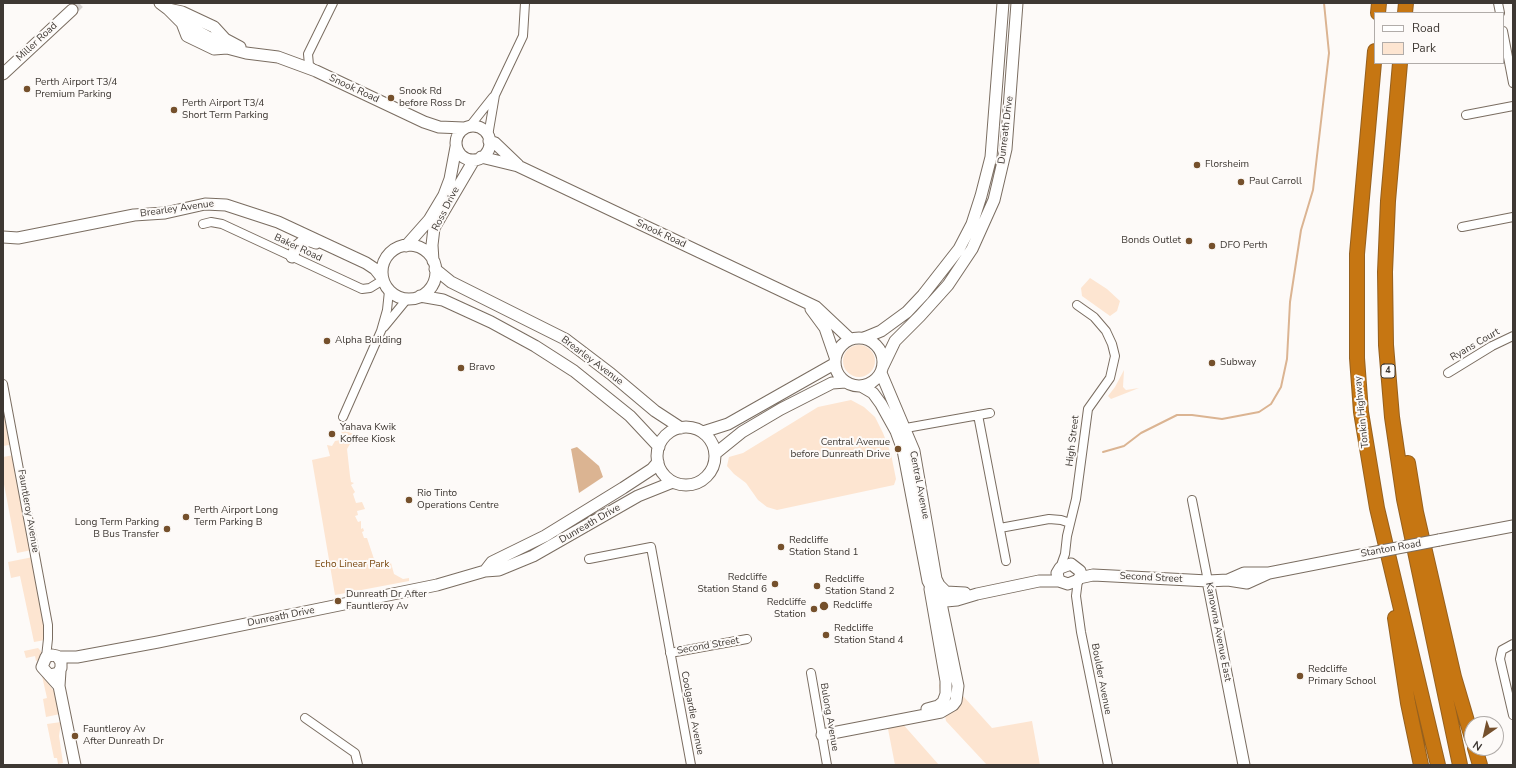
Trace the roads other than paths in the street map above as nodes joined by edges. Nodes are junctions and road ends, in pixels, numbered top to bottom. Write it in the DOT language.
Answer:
graph roads {
  1 [pos="333,3"];
  2 [pos="525,3"];
  3 [pos="1002,3"];
  4 [pos="1017,3"];
  5 [pos="170,8"];
  6 [pos="72,10"];
  7 [pos="1504,41"];
  8 [pos="234,47"];
  9 [pos="1374,62"];
  10 [pos="1400,64"];
  11 [pos="316,71"];
  12 [pos="3,74"];
  13 [pos="1513,83"];
  14 [pos="495,95"];
  15 [pos="1513,106"];
  16 [pos="1466,115"];
  17 [pos="467,127"];
  18 [pos="488,138"];
  19 [pos="456,147"];
  20 [pos="478,159"];
  21 [pos="518,166"];
  22 [pos="1513,217"];
  23 [pos="203,224"];
  24 [pos="1462,226"];
  25 [pos="3,237"];
  26 [pos="406,246"];
  27 [pos="338,250"];
  28 [pos="292,257"];
  29 [pos="434,265"];
  30 [pos="383,279"];
  31 [pos="389,291"];
  32 [pos="420,296"];
  33 [pos="407,299"];
  34 [pos="803,302"];
  35 [pos="1077,305"];
  36 [pos="382,331"];
  37 [pos="1513,336"];
  38 [pos="864,338"];
  39 [pos="850,339"];
  40 [pos="1386,345"];
  41 [pos="834,361"];
  42 [pos="882,369"];
  43 [pos="1448,372"];
  44 [pos="846,382"];
  45 [pos="3,384"];
  46 [pos="861,386"];
  47 [pos="990,413"];
  48 [pos="978,415"];
  49 [pos="343,417"];
  50 [pos="681,428"];
  51 [pos="906,428"];
  52 [pos="703,432"];
  53 [pos="659,446"];
  54 [pos="716,453"];
  55 [pos="658,462"];
  56 [pos="673,482"];
  57 [pos="1192,500"];
  58 [pos="1377,508"];
  59 [pos="1070,523"];
  60 [pos="1513,526"];
  61 [pos="1000,528"];
  62 [pos="1065,554"];
  63 [pos="589,559"];
  64 [pos="1006,561"];
  65 [pos="485,571"];
  66 [pos="1069,575"];
  67 [pos="932,580"];
  68 [pos="1208,581"];
  69 [pos="946,598"];
  70 [pos="935,615"];
  71 [pos="947,631"];
  72 [pos="747,640"];
  73 [pos="1513,644"];
  74 [pos="670,653"];
  75 [pos="55,664"];
  76 [pos="811,673"];
  77 [pos="1441,676"];
  78 [pos="1513,715"];
  79 [pos="1465,716"];
  80 [pos="305,718"];
  81 [pos="821,732"];
  82 [pos="75,765"];
  83 [pos="358,765"];
  84 [pos="691,765"];
  85 [pos="827,765"];
  86 [pos="1108,765"];
  87 [pos="1244,765"];
  88 [pos="1421,765"];
  89 [pos="1438,765"];
  90 [pos="1460,765"];
  91 [pos="1468,765"];
  1 -- 11 [label="street"];
  2 -- 14 [label="street"];
  3 -- 38 [label="main road, Dunreath Drive"];
  4 -- 42 [label="main road, Dunreath Drive"];
  5 -- 8 [label="main road"];
  5 -- 8 [label="main road"];
  6 -- 12 [label="main road, Miller Road"];
  7 -- 13 [label="street"];
  8 -- 11 [label="main road, Snook Road"];
  9 -- 58 [label="highway, Tonkin Highway"];
  10 -- 40 [label="highway, 4"];
  11 -- 17 [label="main road, Snook Road"];
  14 -- 17 [label="street"];
  14 -- 18 [label="street"];
  15 -- 16 [label="street"];
  17 -- 18 [label="main road"];
  17 -- 19 [label="main road"];
  18 -- 20 [label="main road"];
  18 -- 21 [label="main road, Snook Road"];
  19 -- 20 [label="main road"];
  19 -- 26 [label="main road, Ross Drive"];
  20 -- 21 [label="main road, Snook Road"];
  20 -- 29 [label="main road, Ross Drive"];
  21 -- 34 [label="main road, Snook Road"];
  22 -- 24 [label="street"];
  23 -- 28 [label="street, Baker Road"];
  25 -- 27 [label="main road, Brearley Avenue"];
  26 -- 29 [label="main road"];
  26 -- 30 [label="main road"];
  27 -- 28 [label="main road"];
  27 -- 30 [label="main road, Brearley Avenue"];
  28 -- 30 [label="street, Baker Road"];
  29 -- 32 [label="main road"];
  29 -- 50 [label="main road, Brearley Avenue"];
  30 -- 31 [label="main road"];
  31 -- 33 [label="main road"];
  31 -- 36 [label="street"];
  32 -- 33 [label="main road"];
  32 -- 53 [label="main road, Brearley Avenue"];
  33 -- 36 [label="street"];
  34 -- 39 [label="main road, Snook Road"];
  34 -- 41 [label="main road, Snook Road"];
  35 -- 59 [label="street, High Street"];
  36 -- 49 [label="street"];
  37 -- 43 [label="street, Ryans Court"];
  38 -- 39 [label="main road"];
  38 -- 42 [label="main road"];
  39 -- 41 [label="main road"];
  40 -- 77 [label="highway, 4"];
  40 -- 79 [label="highway, 4"];
  41 -- 44 [label="main road"];
  41 -- 52 [label="main road"];
  42 -- 46 [label="main road"];
  42 -- 51 [label="main road, Central Avenue"];
  44 -- 46 [label="main road"];
  44 -- 54 [label="main road"];
  45 -- 75 [label="street, Fauntleroy Avenue"];
  46 -- 67 [label="main road, Central Avenue"];
  47 -- 48 [label="street"];
  48 -- 51 [label="street"];
  48 -- 61 [label="street"];
  50 -- 52 [label="main road"];
  50 -- 53 [label="main road"];
  51 -- 67 [label="main road, Central Avenue"];
  52 -- 54 [label="main road"];
  53 -- 55 [label="main road"];
  54 -- 56 [label="main road"];
  55 -- 56 [label="main road"];
  55 -- 65 [label="main road, Dunreath Drive"];
  56 -- 65 [label="main road, Dunreath Drive"];
  57 -- 68 [label="street, Kanowna Avenue East"];
  58 -- 88 [label="highway"];
  58 -- 89 [label="highway, Tonkin Highway"];
  59 -- 61 [label="street"];
  59 -- 62 [label="street, High Street"];
  60 -- 68 [label="main road, Stanton Road, bridge"];
  61 -- 64 [label="street"];
  62 -- 66 [label="street, High Street"];
  62 -- 66 [label="street"];
  63 -- 74 [label="street, Coolgardie Avenue"];
  65 -- 75 [label="main road, Dunreath Drive"];
  66 -- 68 [label="main road, Second Street"];
  66 -- 69 [label="main road, Second Street"];
  66 -- 86 [label="street, Boulder Avenue"];
  67 -- 69 [label="main road, Central Avenue"];
  67 -- 70 [label="main road, Central Avenue"];
  68 -- 87 [label="main road, Kanowna Avenue East"];
  69 -- 70 [label="main road"];
  69 -- 71 [label="main road, Central Avenue"];
  69 -- 71 [label="main road, Central Avenue"];
  70 -- 81 [label="main road, Central Avenue"];
  71 -- 81 [label="main road, Central Avenue"];
  72 -- 74 [label="street, Second Street"];
  73 -- 78 [label="street"];
  74 -- 84 [label="street, Coolgardie Avenue"];
  75 -- 82 [label="main road"];
  76 -- 81 [label="street, Bulong Avenue"];
  77 -- 90 [label="highway"];
  77 -- 91 [label="highway"];
  80 -- 83 [label="street"];
  81 -- 85 [label="street, Bulong Avenue"];
}
